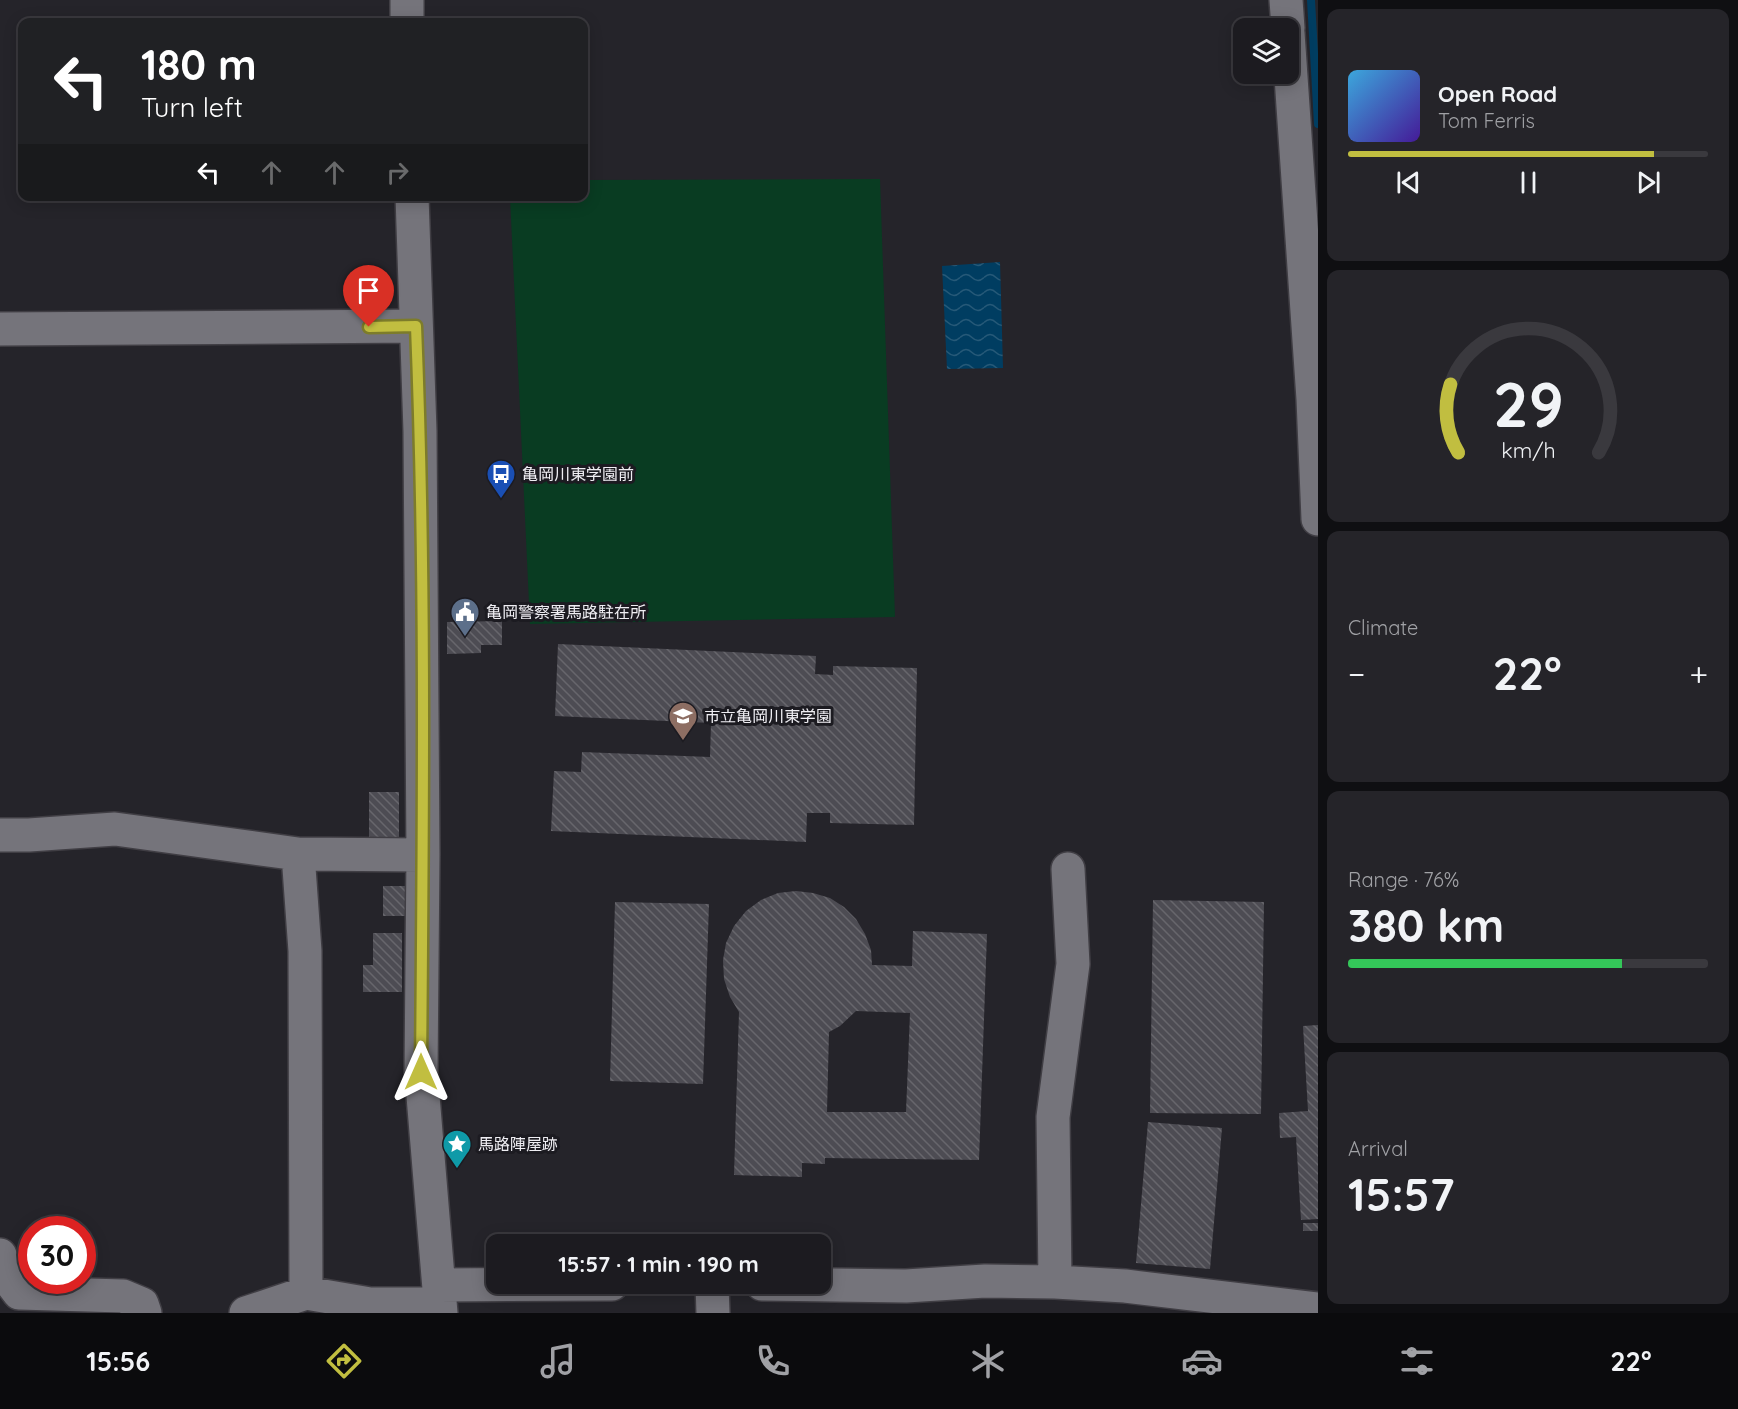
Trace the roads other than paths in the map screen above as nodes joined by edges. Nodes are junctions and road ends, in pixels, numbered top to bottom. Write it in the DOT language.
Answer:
graph roads {
  1 [pos="406,0"];
  2 [pos="1286,0"];
  3 [pos="407,18"];
  4 [pos="1287,18"];
  5 [pos="1291,84"];
  6 [pos="412,201"];
  7 [pos="416,326"];
  8 [pos="0,329"];
  9 [pos="1318,519"];
  10 [pos="0,835"];
  11 [pos="298,854"];
  12 [pos="423,855"];
  13 [pos="1068,869"];
  14 [pos="0,1255"];
  15 [pos="1055,1282"];
  16 [pos="831,1285"];
  17 [pos="306,1293"];
  18 [pos="511,1294"];
  19 [pos="712,1294"];
  20 [pos="440,1301"];
  21 [pos="1318,1308"];
  22 [pos="146,1313"];
  23 [pos="246,1313"];
  24 [pos="713,1313"];
  1 -- 3 [label="street"];
  2 -- 4 [label="street"];
  5 -- 9 [label="street"];
  6 -- 7 [label="street"];
  7 -- 8 [label="street"];
  7 -- 12 [label="street"];
  10 -- 11 [label="street"];
  11 -- 12 [label="street"];
  11 -- 17 [label="street"];
  12 -- 20 [label="street"];
  13 -- 15 [label="street"];
  14 -- 22 [label="street"];
  15 -- 16 [label="street"];
  15 -- 21 [label="street"];
  17 -- 20 [label="street"];
  17 -- 23 [label="street"];
  18 -- 20 [label="street"];
  19 -- 24 [label="street"];
}
